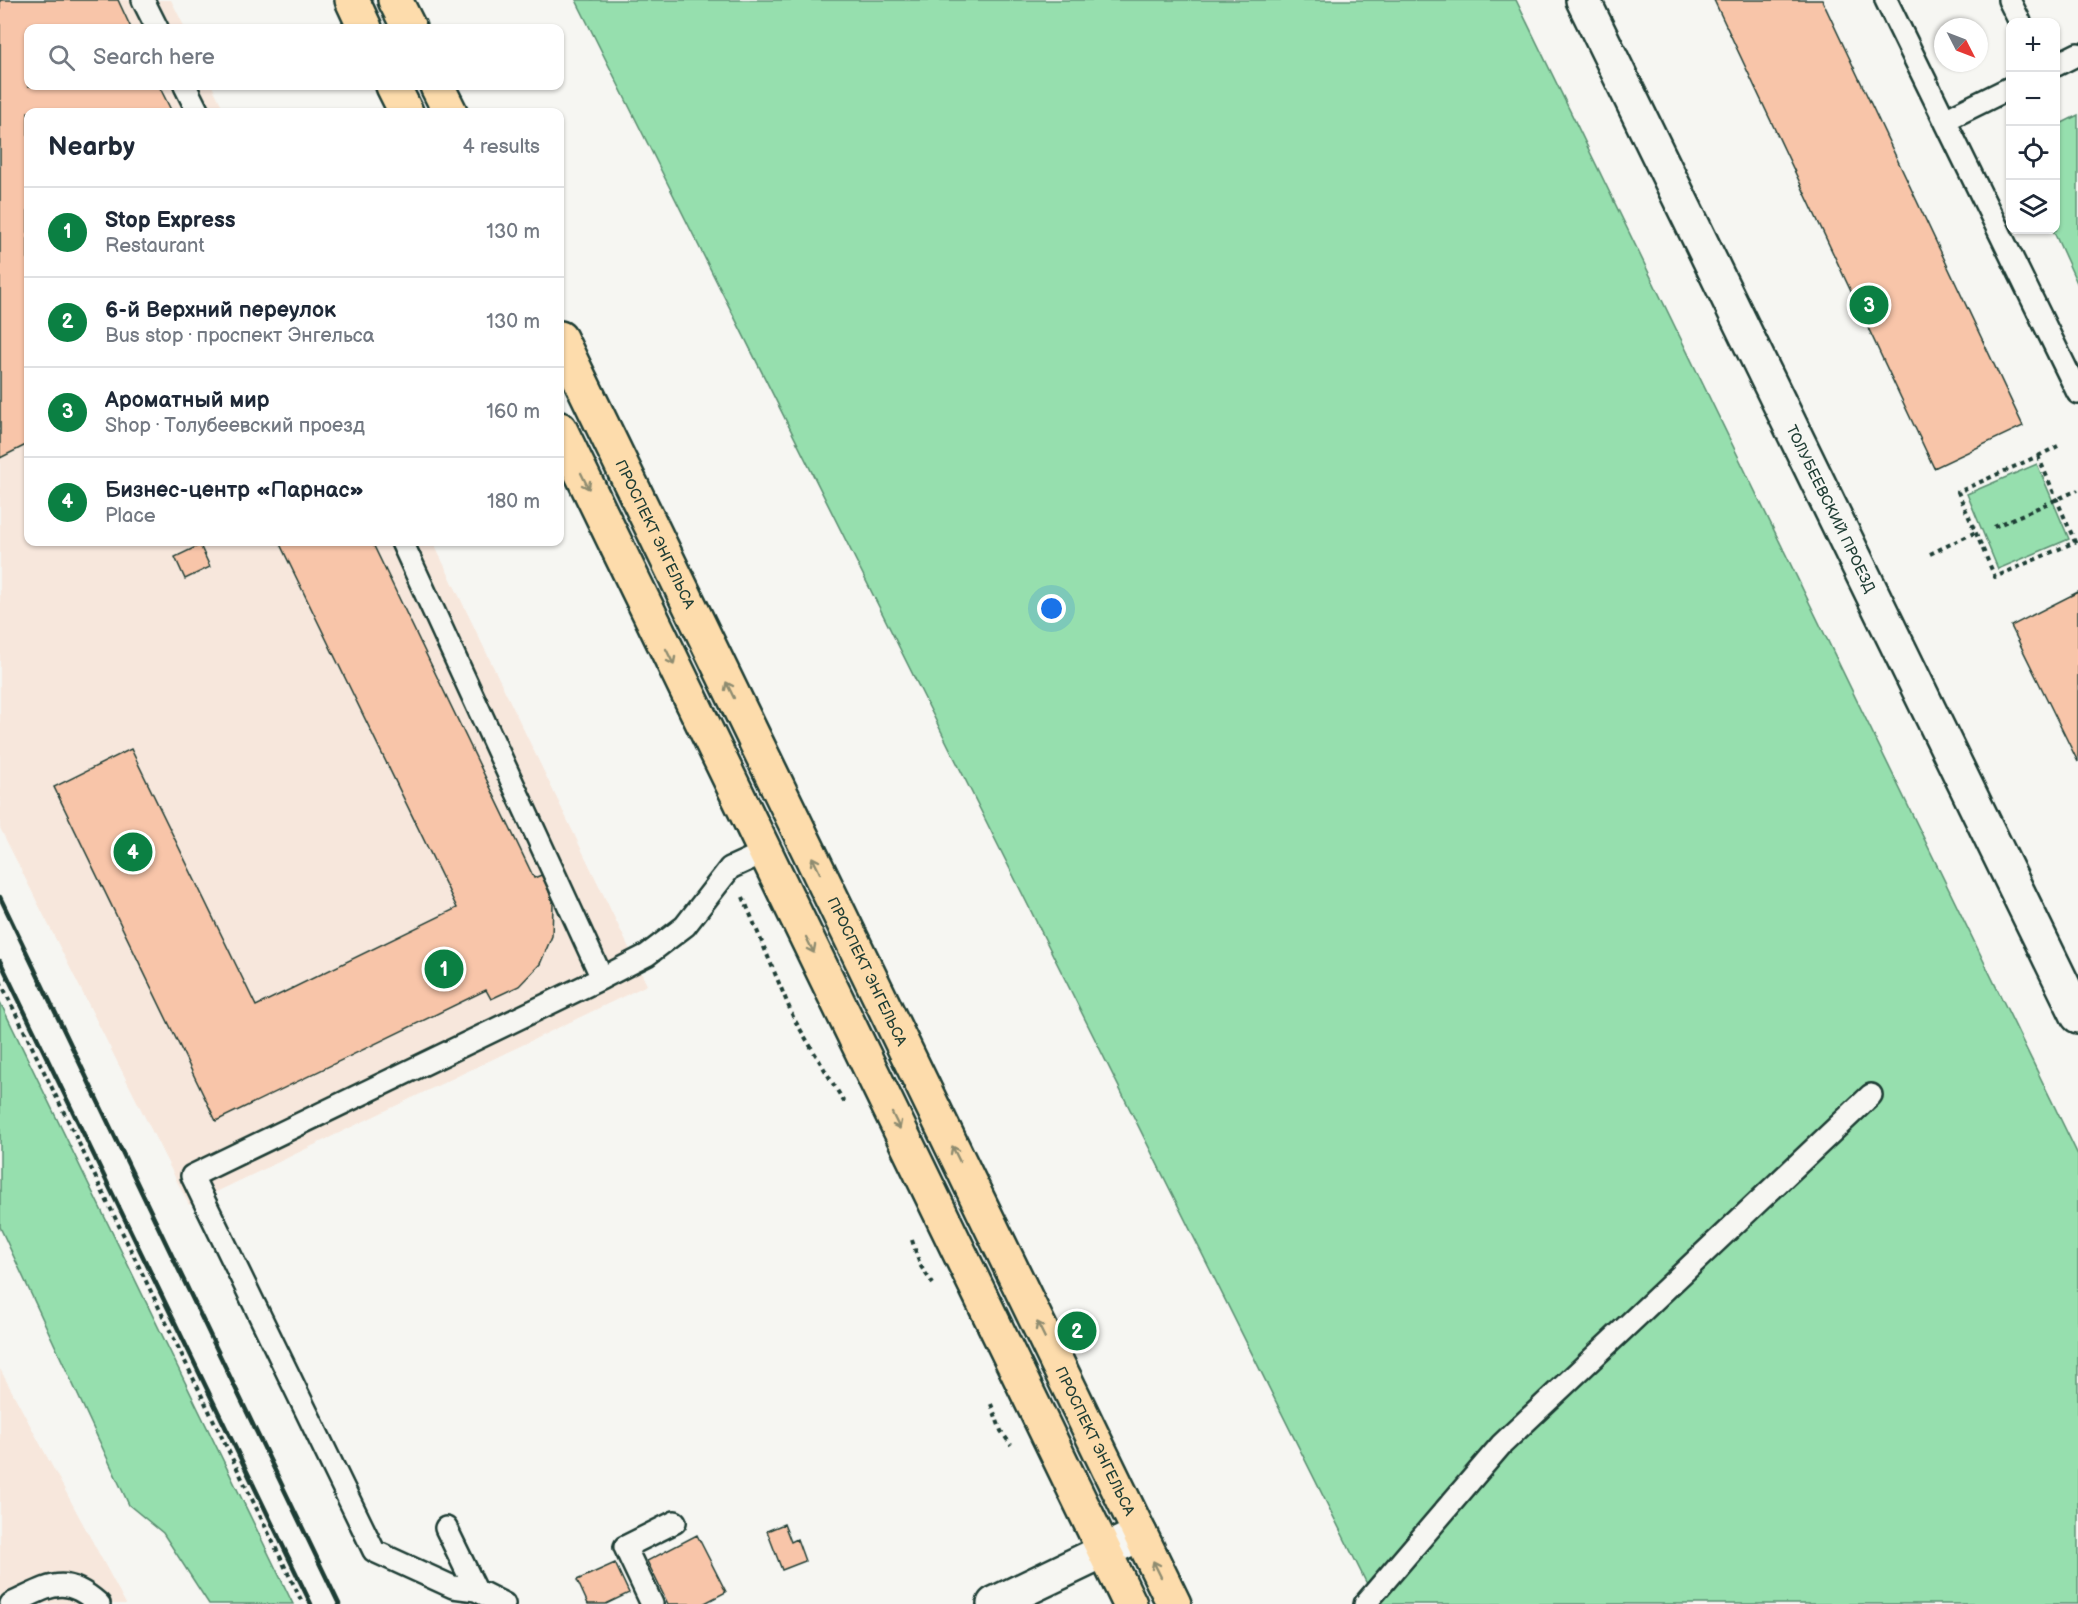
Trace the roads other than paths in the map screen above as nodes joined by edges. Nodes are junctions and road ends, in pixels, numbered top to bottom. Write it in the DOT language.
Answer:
graph roads {
  1 [pos="143,0"];
  2 [pos="352,0"];
  3 [pos="395,0"];
  4 [pos="1584,0"];
  5 [pos="1886,0"];
  6 [pos="2009,0"];
  7 [pos="2018,18"];
  8 [pos="155,24"];
  9 [pos="363,24"];
  10 [pos="407,24"];
  11 [pos="2078,54"];
  12 [pos="2060,63"];
  13 [pos="186,90"];
  14 [pos="395,90"];
  15 [pos="438,90"];
  16 [pos="2006,90"];
  17 [pos="196,108"];
  18 [pos="404,108"];
  19 [pos="448,108"];
  20 [pos="1945,120"];
  21 [pos="564,347"];
  22 [pos="2078,393"];
  23 [pos="564,437"];
  24 [pos="404,546"];
  25 [pos="765,852"];
  26 [pos="602,978"];
  27 [pos="2078,1016"];
  28 [pos="1871,1095"];
  29 [pos="675,1522"];
  30 [pos="446,1528"];
  31 [pos="1140,1534"];
  32 [pos="1104,1550"];
  33 [pos="476,1590"];
  34 [pos="12,1604"];
  35 [pos="99,1604"];
  36 [pos="504,1604"];
  37 [pos="652,1604"];
  38 [pos="994,1604"];
  39 [pos="1130,1604"];
  40 [pos="1174,1604"];
  41 [pos="1365,1604"];
  1 -- 8 [label="lane"];
  2 -- 9 [label="main road"];
  3 -- 10 [label="main road"];
  4 -- 27 [label="street, ТОЛУБЕЕВСКИЙ ПРОЕЗД"];
  5 -- 20 [label="lane"];
  6 -- 7 [label="lane"];
  11 -- 12 [label="lane"];
  13 -- 17 [label="lane"];
  14 -- 18 [label="main road"];
  15 -- 19 [label="main road"];
  16 -- 20 [label="lane"];
  20 -- 22 [label="lane"];
  31 -- 21 [label="main road, ПРОСПЕКТ ЭНГЕЛЬСА, one-way"];
  23 -- 25 [label="main road, one-way"];
  24 -- 26 [label="lane"];
  25 -- 26 [label="lane"];
  25 -- 32 [label="main road, one-way"];
  26 -- 33 [label="lane"];
  28 -- 41 [label="lane"];
  29 -- 37 [label="lane"];
  30 -- 33 [label="lane"];
  31 -- 32 [label="street"];
  40 -- 31 [label="main road, ПРОСПЕКТ ЭНГЕЛЬСА, one-way"];
  32 -- 38 [label="street"];
  32 -- 39 [label="main road"];
  33 -- 36 [label="lane"];
  34 -- 35 [label="lane"];
}
